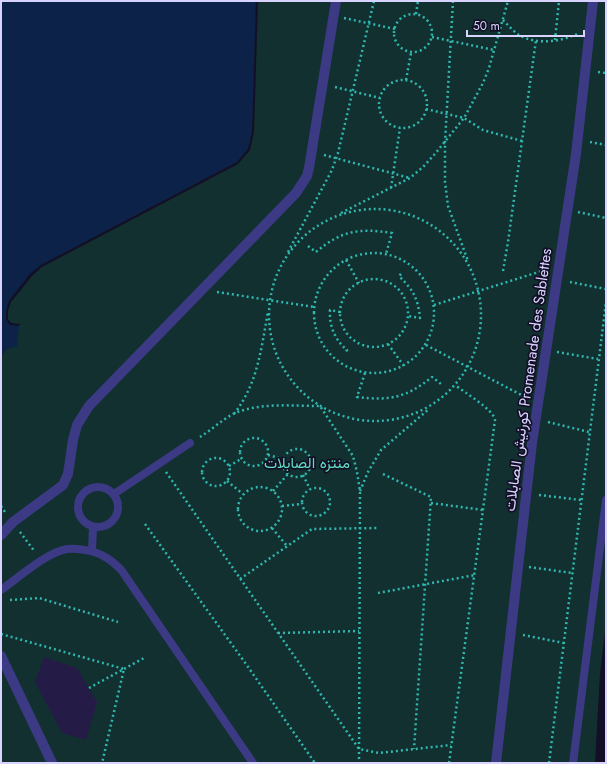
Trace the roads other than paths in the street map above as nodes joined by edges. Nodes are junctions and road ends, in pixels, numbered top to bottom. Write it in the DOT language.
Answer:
graph roads {
  1 [pos="336,1"];
  2 [pos="593,1"];
  3 [pos="190,443"];
  4 [pos="114,494"];
  5 [pos="606,500"];
  6 [pos="93,527"];
  7 [pos="1,535"];
  8 [pos="92,551"];
  9 [pos="1,590"];
  10 [pos="1,656"];
  11 [pos="52,763"];
  12 [pos="253,763"];
  13 [pos="496,763"];
  14 [pos="573,763"];
  1 -- 7 [label="street"];
  2 -- 13 [label="street, كورنيش الصابلات Promenade des Sablettes"];
  3 -- 4 [label="lane"];
  4 -- 6 [label="lane"];
  4 -- 6 [label="lane"];
  5 -- 14 [label="lane"];
  6 -- 8 [label="lane"];
  8 -- 9 [label="lane"];
  8 -- 12 [label="lane"];
  10 -- 11 [label="street"];
}
